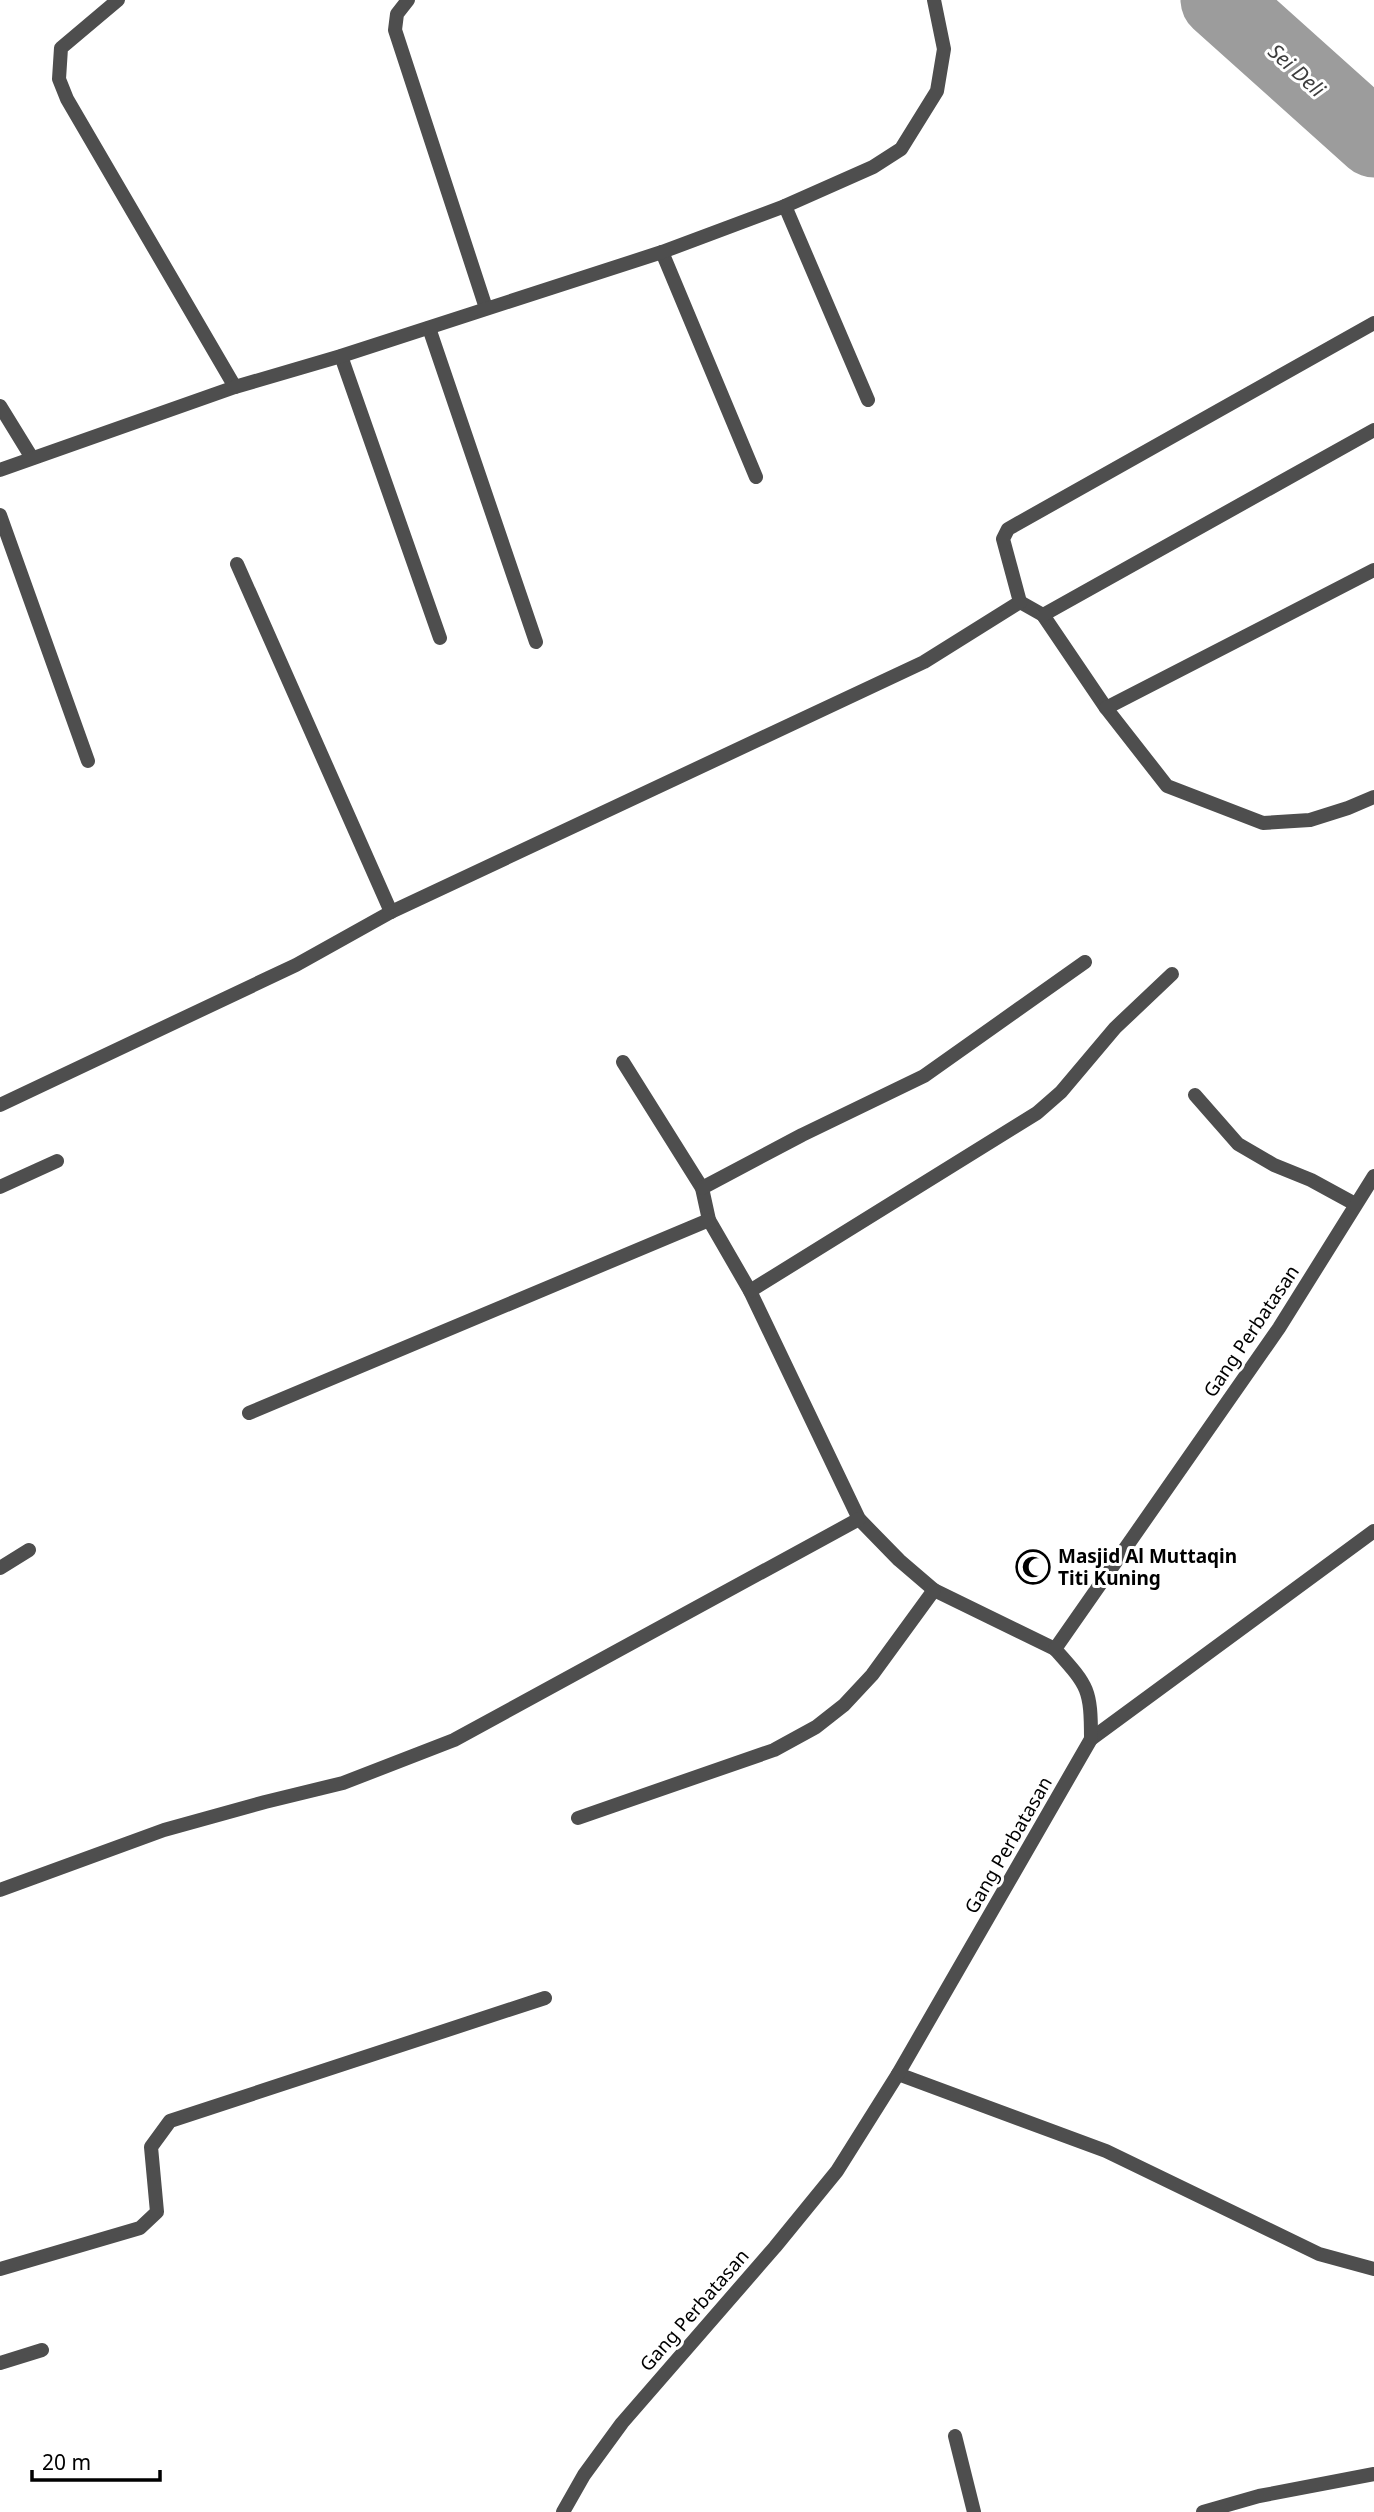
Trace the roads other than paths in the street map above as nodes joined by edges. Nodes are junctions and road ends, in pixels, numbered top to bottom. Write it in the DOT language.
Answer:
graph roads {
  1 [pos="118,0"];
  2 [pos="408,0"];
  3 [pos="934,0"];
  4 [pos="785,206"];
  5 [pos="662,252"];
  6 [pos="486,308"];
  7 [pos="1374,323"];
  8 [pos="429,328"];
  9 [pos="341,356"];
  10 [pos="235,387"];
  11 [pos="868,400"];
  12 [pos="0,406"];
  13 [pos="1374,430"];
  14 [pos="32,458"];
  15 [pos="0,470"];
  16 [pos="756,477"];
  17 [pos="0,515"];
  18 [pos="237,564"];
  19 [pos="1374,570"];
  20 [pos="1020,602"];
  21 [pos="1043,615"];
  22 [pos="440,638"];
  23 [pos="536,642"];
  24 [pos="1106,708"];
  25 [pos="88,761"];
  26 [pos="1374,797"];
  27 [pos="391,912"];
  28 [pos="1086,962"];
  29 [pos="1172,974"];
  30 [pos="623,1062"];
  31 [pos="1195,1095"];
  32 [pos="0,1105"];
  33 [pos="57,1161"];
  34 [pos="1374,1176"];
  35 [pos="0,1187"];
  36 [pos="702,1188"];
  37 [pos="1355,1204"];
  38 [pos="709,1220"];
  39 [pos="750,1291"];
  40 [pos="249,1413"];
  41 [pos="859,1519"];
  42 [pos="1374,1531"];
  43 [pos="29,1550"];
  44 [pos="0,1568"];
  45 [pos="934,1590"];
  46 [pos="1055,1649"];
  47 [pos="1091,1738"];
  48 [pos="578,1818"];
  49 [pos="0,1890"];
  50 [pos="545,1998"];
  51 [pos="898,2074"];
  52 [pos="0,2269"];
  53 [pos="1374,2269"];
  54 [pos="42,2350"];
  55 [pos="0,2363"];
  56 [pos="955,2436"];
  57 [pos="1374,2474"];
  58 [pos="564,2512"];
  59 [pos="974,2512"];
  60 [pos="1203,2512"];
  1 -- 10 [label="street"];
  2 -- 6 [label="street"];
  3 -- 4 [label="street"];
  4 -- 5 [label="street"];
  4 -- 11 [label="street"];
  5 -- 6 [label="street"];
  5 -- 16 [label="street"];
  6 -- 8 [label="street"];
  7 -- 20 [label="street"];
  8 -- 9 [label="street"];
  8 -- 23 [label="street"];
  9 -- 10 [label="street"];
  9 -- 22 [label="street"];
  10 -- 14 [label="street"];
  12 -- 14 [label="street"];
  13 -- 21 [label="street"];
  14 -- 15 [label="street"];
  17 -- 25 [label="street"];
  18 -- 27 [label="street"];
  19 -- 24 [label="street"];
  20 -- 21 [label="street"];
  20 -- 27 [label="street"];
  21 -- 24 [label="street"];
  24 -- 26 [label="street"];
  27 -- 32 [label="street"];
  28 -- 36 [label="street"];
  29 -- 39 [label="street"];
  30 -- 36 [label="street"];
  31 -- 37 [label="street"];
  33 -- 35 [label="street"];
  34 -- 37 [label="street, Gang Perbatasan"];
  36 -- 38 [label="street"];
  37 -- 46 [label="street, Gang Perbatasan"];
  38 -- 39 [label="street"];
  38 -- 40 [label="street"];
  39 -- 41 [label="street"];
  41 -- 45 [label="street"];
  41 -- 49 [label="street"];
  42 -- 47 [label="street"];
  43 -- 44 [label="street"];
  45 -- 46 [label="street"];
  45 -- 48 [label="street"];
  46 -- 47 [label="street, Gang Perbatasan"];
  47 -- 51 [label="street, Gang Perbatasan"];
  50 -- 52 [label="street"];
  51 -- 53 [label="street"];
  51 -- 58 [label="street, Gang Perbatasan"];
  54 -- 55 [label="street"];
  56 -- 59 [label="street"];
  57 -- 60 [label="street"];
}
